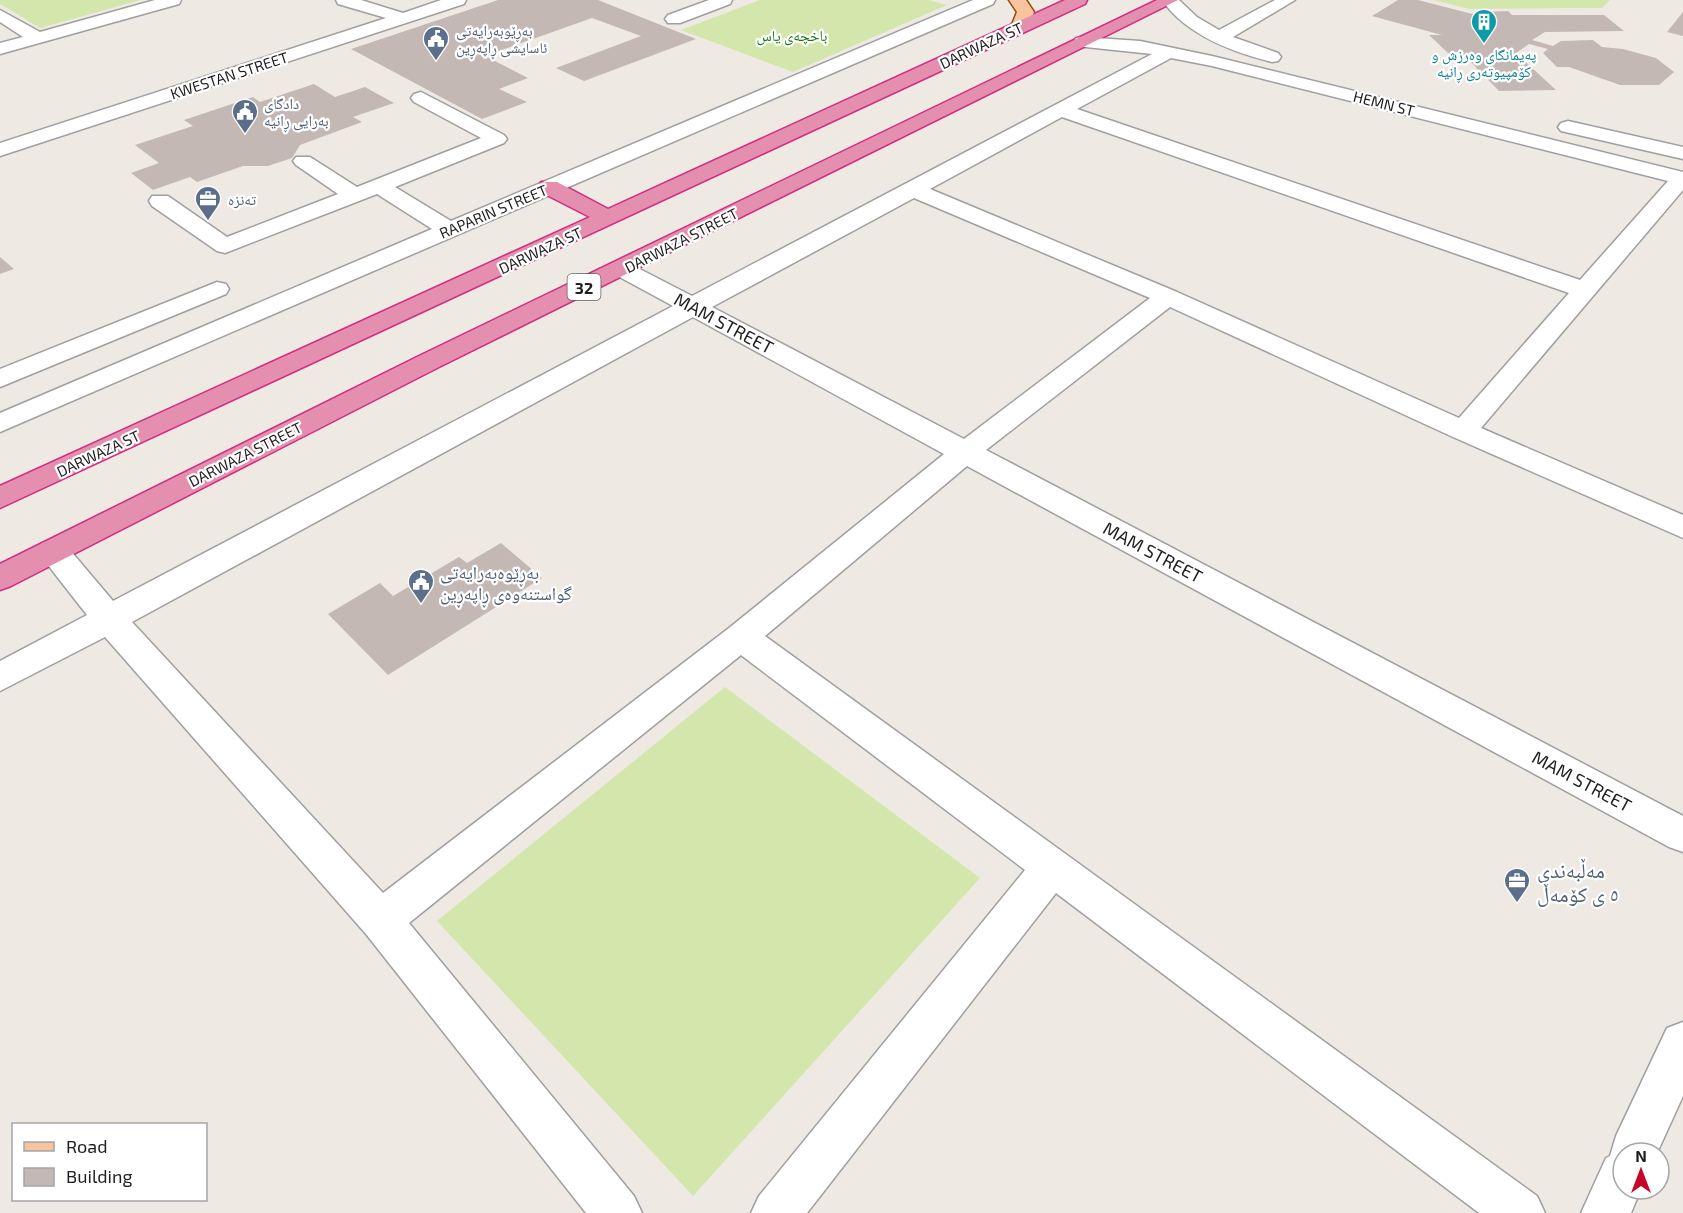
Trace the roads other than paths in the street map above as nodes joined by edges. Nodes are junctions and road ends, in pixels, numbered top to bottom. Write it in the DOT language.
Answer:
graph roads {
  1 [pos="173,0"];
  2 [pos="344,0"];
  3 [pos="458,0"];
  4 [pos="724,0"];
  5 [pos="987,0"];
  6 [pos="1017,0"];
  7 [pos="1079,0"];
  8 [pos="1170,0"];
  9 [pos="1287,0"];
  10 [pos="0,15"];
  11 [pos="403,18"];
  12 [pos="675,19"];
  13 [pos="1020,27"];
  14 [pos="1220,37"];
  15 [pos="38,39"];
  16 [pos="1082,42"];
  17 [pos="0,49"];
  18 [pos="1169,52"];
  19 [pos="1347,75"];
  20 [pos="421,98"];
  21 [pos="1061,110"];
  22 [pos="1544,121"];
  23 [pos="0,150"];
  24 [pos="1683,153"];
  25 [pos="303,161"];
  26 [pos="1682,178"];
  27 [pos="378,186"];
  28 [pos="549,187"];
  29 [pos="912,189"];
  30 [pos="355,195"];
  31 [pos="160,201"];
  32 [pos="609,218"];
  33 [pos="448,230"];
  34 [pos="622,269"];
  35 [pos="217,289"];
  36 [pos="1585,290"];
  37 [pos="1168,297"];
  38 [pos="692,306"];
  39 [pos="0,379"];
  40 [pos="0,423"];
  41 [pos="1463,431"];
  42 [pos="965,452"];
  43 [pos="0,498"];
  44 [pos="1683,527"];
  45 [pos="53,551"];
  46 [pos="0,578"];
  47 [pos="109,619"];
  48 [pos="741,637"];
  49 [pos="0,677"];
  50 [pos="1683,835"];
  51 [pos="1052,867"];
  52 [pos="381,920"];
  53 [pos="1683,1044"];
  54 [pos="1639,1141"];
  55 [pos="617,1213"];
  56 [pos="776,1213"];
  57 [pos="1520,1213"];
  1 -- 15 [label="street"];
  2 -- 11 [label="street"];
  3 -- 11 [label="street, KWESTAN STREET"];
  4 -- 12 [label="street"];
  5 -- 28 [label="street, RAPARIN STREET"];
  6 -- 13 [label="main road"];
  7 -- 13 [label="highway, DARWAZA ST"];
  8 -- 14 [label="street, HEMN ST"];
  8 -- 16 [label="highway, DARWAZA STREET / 32"];
  9 -- 14 [label="street"];
  10 -- 15 [label="street"];
  11 -- 23 [label="street, KWESTAN STREET"];
  13 -- 32 [label="highway, DARWAZA ST"];
  14 -- 19 [label="street, HEMN ST"];
  15 -- 17 [label="street"];
  16 -- 18 [label="street, HEMN ST"];
  16 -- 34 [label="highway, DARWAZA STREET / 32"];
  18 -- 21 [label="street"];
  18 -- 26 [label="street, HEMN ST"];
  20 -- 27 [label="street"];
  21 -- 29 [label="street"];
  21 -- 36 [label="street"];
  22 -- 24 [label="street"];
  25 -- 30 [label="street"];
  26 -- 36 [label="street"];
  27 -- 30 [label="street"];
  27 -- 33 [label="street"];
  28 -- 32 [label="highway"];
  28 -- 33 [label="street, RAPARIN STREET"];
  29 -- 37 [label="street"];
  29 -- 38 [label="street"];
  30 -- 31 [label="street"];
  32 -- 43 [label="highway, DARWAZA ST"];
  33 -- 40 [label="street, RAPARIN STREET"];
  34 -- 38 [label="street, MAM STREET"];
  34 -- 45 [label="highway, DARWAZA STREET / 32"];
  35 -- 39 [label="street"];
  36 -- 41 [label="street"];
  37 -- 41 [label="street"];
  37 -- 42 [label="street"];
  38 -- 42 [label="street, MAM STREET"];
  38 -- 47 [label="street"];
  41 -- 44 [label="street"];
  42 -- 48 [label="street"];
  42 -- 50 [label="street, MAM STREET"];
  45 -- 46 [label="highway, DARWAZA STREET / 32"];
  45 -- 47 [label="street"];
  47 -- 49 [label="street"];
  47 -- 52 [label="street"];
  48 -- 51 [label="street"];
  48 -- 52 [label="street"];
  51 -- 56 [label="street"];
  51 -- 57 [label="street"];
  52 -- 55 [label="street"];
  53 -- 54 [label="street"];
}
